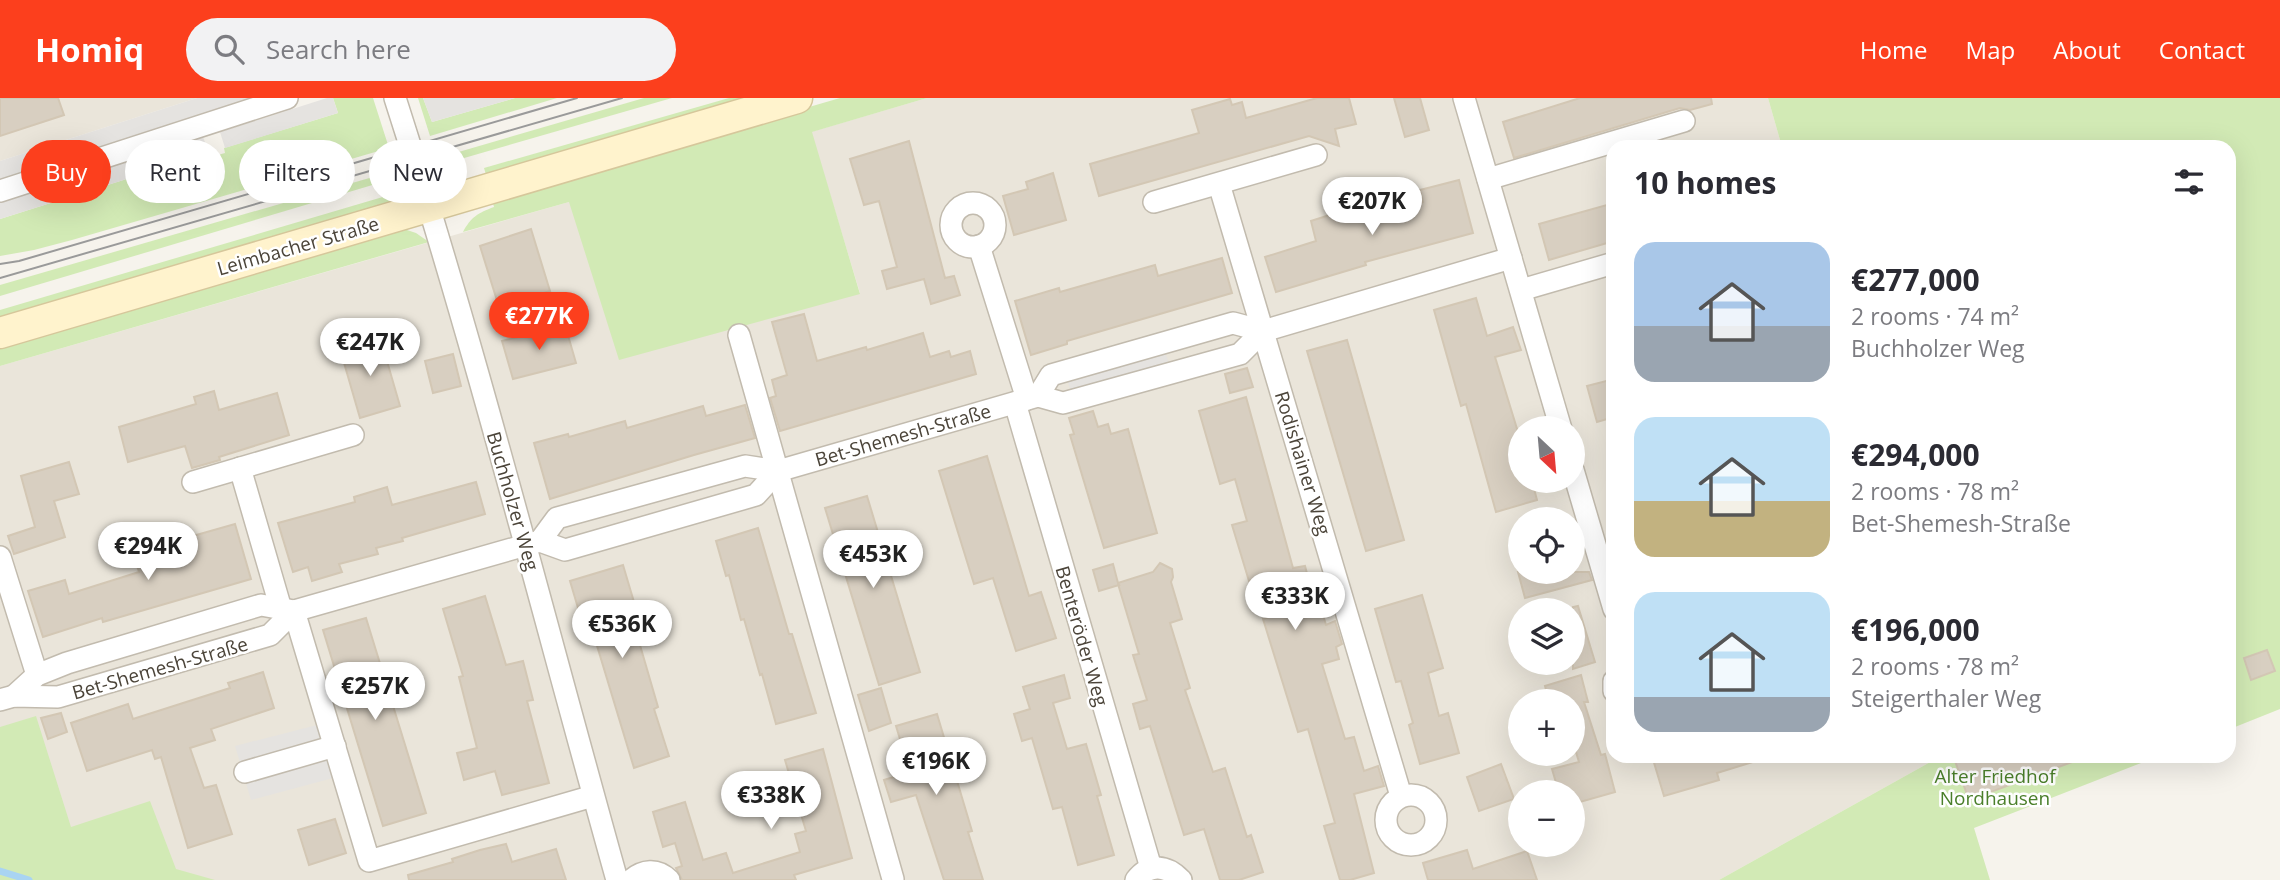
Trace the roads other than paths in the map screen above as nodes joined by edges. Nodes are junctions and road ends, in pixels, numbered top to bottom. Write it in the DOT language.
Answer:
graph roads {
  1 [pos="287,98"];
  2 [pos="395,98"];
  3 [pos="797,98"];
  4 [pos="1464,98"];
  5 [pos="1684,121"];
  6 [pos="1620,140"];
  7 [pos="1606,144"];
  8 [pos="1316,155"];
  9 [pos="1488,179"];
  10 [pos="1219,184"];
  11 [pos="0,191"];
  12 [pos="1154,202"];
  13 [pos="430,207"];
  14 [pos="979,246"];
  15 [pos="1511,258"];
  16 [pos="1606,265"];
  17 [pos="1521,290"];
  18 [pos="1263,331"];
  19 [pos="0,332"];
  20 [pos="739,335"];
  21 [pos="1027,399"];
  22 [pos="1557,416"];
  23 [pos="352,435"];
  24 [pos="240,468"];
  25 [pos="778,471"];
  26 [pos="193,482"];
  27 [pos="1582,494"];
  28 [pos="533,542"];
  29 [pos="1606,554"];
  30 [pos="0,557"];
  31 [pos="288,610"];
  32 [pos="37,675"];
  33 [pos="7,698"];
  34 [pos="335,746"];
  35 [pos="245,772"];
  36 [pos="593,796"];
  37 [pos="1402,796"];
  38 [pos="1143,874"];
  39 [pos="617,880"];
  40 [pos="631,880"];
  41 [pos="669,880"];
  42 [pos="897,880"];
  43 [pos="1181,880"];
  1 -- 11 [label="street"];
  2 -- 13 [label="street, Buchholzer Weg"];
  3 -- 13 [label="street, Leimbacher Straße"];
  4 -- 9 [label="street"];
  5 -- 6 [label="street"];
  7 -- 9 [label="street"];
  8 -- 10 [label="street"];
  9 -- 15 [label="street"];
  10 -- 12 [label="street"];
  10 -- 18 [label="street"];
  13 -- 19 [label="street, Leimbacher Straße"];
  13 -- 28 [label="street, Buchholzer Weg"];
  14 -- 21 [label="street"];
  15 -- 17 [label="street"];
  15 -- 18 [label="street, Bet-Shemesh-Straße"];
  16 -- 17 [label="street"];
  17 -- 22 [label="street"];
  18 -- 21 [label="street, Bet-Shemesh-Straße"];
  18 -- 21 [label="street, Bet-Shemesh-Straße"];
  18 -- 37 [label="street, Rodishainer Weg"];
  20 -- 25 [label="street"];
  21 -- 25 [label="street, Bet-Shemesh-Straße"];
  21 -- 38 [label="street, Benteröder Weg"];
  23 -- 24 [label="street"];
  24 -- 26 [label="street"];
  24 -- 31 [label="street"];
  25 -- 28 [label="street, Bet-Shemesh-Straße"];
  25 -- 28 [label="street, Bet-Shemesh-Straße"];
  25 -- 42 [label="street"];
  27 -- 29 [label="street"];
  28 -- 31 [label="street, Bet-Shemesh-Straße"];
  28 -- 36 [label="street, Buchholzer Weg"];
  30 -- 32 [label="street"];
  31 -- 32 [label="street, Bet-Shemesh-Straße"];
  31 -- 33 [label="street, Bet-Shemesh-Straße"];
  31 -- 34 [label="street"];
  32 -- 33 [label="street, Bet-Shemesh-Straße"];
  34 -- 35 [label="street"];
  34 -- 36 [label="street"];
  36 -- 39 [label="street, Buchholzer Weg"];
  38 -- 43 [label="street, Benteröder Weg"];
  40 -- 41 [label="street"];
}
